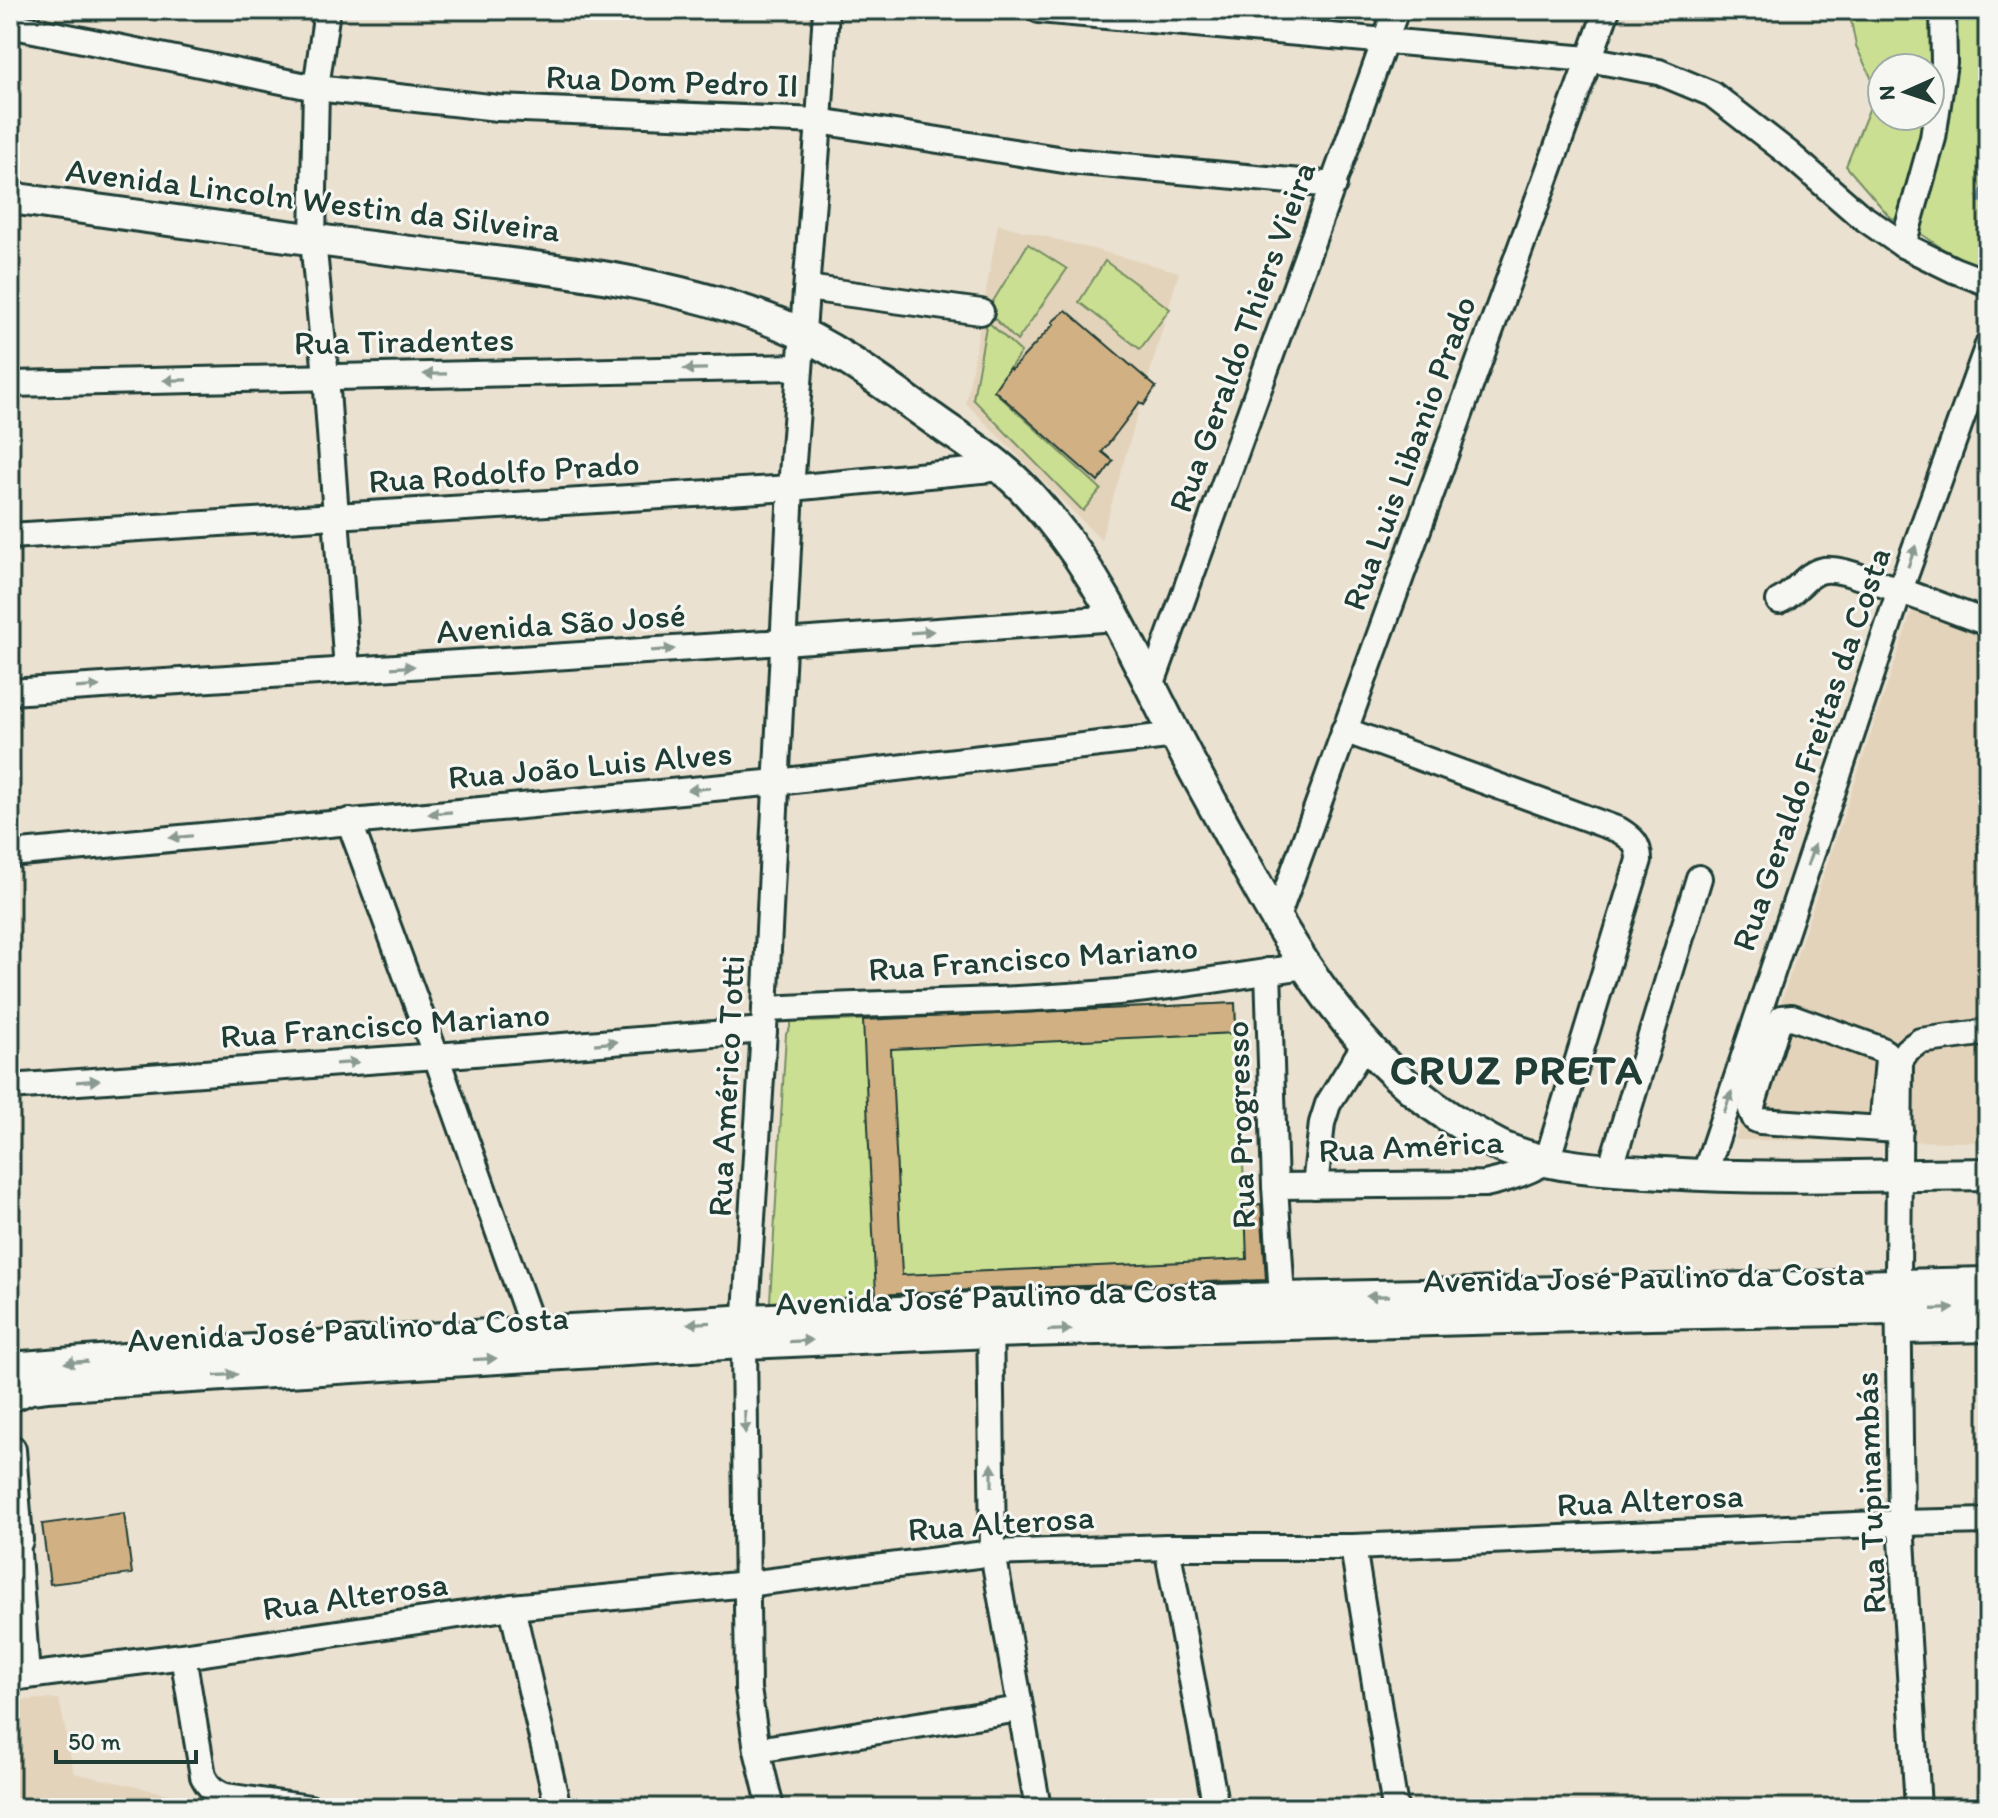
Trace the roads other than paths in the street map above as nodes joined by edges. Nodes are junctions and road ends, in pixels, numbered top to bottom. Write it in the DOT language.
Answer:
graph roads {
  1 [pos="327,10"];
  2 [pos="826,10"];
  3 [pos="1039,10"];
  4 [pos="1396,10"];
  5 [pos="1607,10"];
  6 [pos="1943,10"];
  7 [pos="10,25"];
  8 [pos="1386,41"];
  9 [pos="1588,59"];
  10 [pos="316,88"];
  11 [pos="819,121"];
  12 [pos="1334,185"];
  13 [pos="10,198"];
  14 [pos="313,240"];
  15 [pos="1903,245"];
  16 [pos="1988,283"];
  17 [pos="807,288"];
  18 [pos="981,312"];
  19 [pos="802,334"];
  20 [pos="1988,345"];
  21 [pos="800,367"];
  22 [pos="326,376"];
  23 [pos="10,384"];
  24 [pos="1002,468"];
  25 [pos="791,488"];
  26 [pos="335,517"];
  27 [pos="10,536"];
  28 [pos="1900,590"];
  29 [pos="1779,601"];
  30 [pos="1116,618"];
  31 [pos="1988,623"];
  32 [pos="783,642"];
  33 [pos="347,670"];
  34 [pos="1151,686"];
  35 [pos="10,692"];
  36 [pos="1344,730"];
  37 [pos="1176,735"];
  38 [pos="777,782"];
  39 [pos="349,821"];
  40 [pos="10,854"];
  41 [pos="1699,878"];
  42 [pos="1276,920"];
  43 [pos="1305,966"];
  44 [pos="1268,971"];
  45 [pos="764,1020"];
  46 [pos="1988,1032"];
  47 [pos="1365,1044"];
  48 [pos="436,1056"];
  49 [pos="10,1087"];
  50 [pos="1891,1130"];
  51 [pos="1547,1161"];
  52 [pos="1610,1170"];
  53 [pos="1988,1174"];
  54 [pos="1899,1175"];
  55 [pos="1704,1176"];
  56 [pos="1275,1186"];
  57 [pos="1315,1186"];
  58 [pos="1988,1283"];
  59 [pos="1988,1307"];
  60 [pos="1899,1308"];
  61 [pos="1283,1311"];
  62 [pos="991,1320"];
  63 [pos="1988,1329"];
  64 [pos="745,1332"];
  65 [pos="536,1344"];
  66 [pos="165,1367"];
  67 [pos="10,1368"];
  68 [pos="10,1396"];
  69 [pos="10,1450"];
  70 [pos="1988,1521"];
  71 [pos="1901,1523"];
  72 [pos="14,1543"];
  73 [pos="1167,1547"];
  74 [pos="1353,1547"];
  75 [pos="993,1553"];
  76 [pos="747,1584"];
  77 [pos="512,1607"];
  78 [pos="183,1656"];
  79 [pos="18,1677"];
  80 [pos="1020,1709"];
  81 [pos="757,1750"];
  82 [pos="310,1808"];
  83 [pos="558,1808"];
  84 [pos="771,1808"];
  85 [pos="1038,1808"];
  86 [pos="1216,1808"];
  87 [pos="1395,1808"];
  88 [pos="1918,1808"];
  1 -- 10 [label="street"];
  2 -- 11 [label="street"];
  3 -- 8 [label="street"];
  4 -- 8 [label="street, Rua Geraldo Thiers Vieira"];
  5 -- 9 [label="street, Rua Luis Libanio Prado"];
  6 -- 15 [label="street"];
  7 -- 10 [label="street, Rua Dom Pedro II"];
  8 -- 9 [label="street"];
  8 -- 12 [label="street, Rua Geraldo Thiers Vieira"];
  9 -- 15 [label="street"];
  9 -- 36 [label="street, Rua Luis Libanio Prado"];
  10 -- 11 [label="street, Rua Dom Pedro II"];
  10 -- 14 [label="street"];
  11 -- 12 [label="street, Rua Dom Pedro II"];
  11 -- 17 [label="street"];
  12 -- 34 [label="street, Rua Geraldo Thiers Vieira"];
  13 -- 14 [label="main road, Avenida Lincoln Westin da Silveira"];
  14 -- 19 [label="main road, Avenida Lincoln Westin da Silveira"];
  14 -- 22 [label="street"];
  15 -- 16 [label="street"];
  17 -- 18 [label="street"];
  17 -- 19 [label="street, Rua Américo Totti"];
  19 -- 21 [label="street, Rua Américo Totti"];
  19 -- 24 [label="main road, Avenida Lincoln Westin da Silveira"];
  28 -- 20 [label="street, Rua Geraldo Freitas da Costa, one-way"];
  21 -- 22 [label="street, Rua Tiradentes, one-way"];
  21 -- 25 [label="street, Rua Américo Totti"];
  22 -- 23 [label="street, Rua Tiradentes, one-way"];
  22 -- 26 [label="street"];
  24 -- 25 [label="street, Rua Rodolfo Prado"];
  24 -- 30 [label="main road"];
  25 -- 26 [label="street, Rua Rodolfo Prado"];
  25 -- 32 [label="street, Rua Américo Totti"];
  26 -- 27 [label="street, Rua Rodolfo Prado"];
  26 -- 33 [label="street"];
  28 -- 29 [label="street"];
  28 -- 31 [label="street"];
  55 -- 28 [label="street, Rua Geraldo Freitas da Costa, one-way"];
  32 -- 30 [label="street, Avenida São José, one-way"];
  30 -- 34 [label="main road"];
  33 -- 32 [label="street, Avenida São José, one-way"];
  32 -- 38 [label="street, Rua Américo Totti"];
  35 -- 33 [label="street, Avenida São José, one-way"];
  34 -- 37 [label="main road"];
  36 -- 42 [label="street, Rua Luis Libanio Prado"];
  36 -- 51 [label="street"];
  37 -- 38 [label="street, Rua João Luis Alves"];
  37 -- 42 [label="main road"];
  38 -- 39 [label="street, Rua João Luis Alves, one-way"];
  38 -- 45 [label="street, Rua Américo Totti"];
  39 -- 40 [label="street, Rua João Luis Alves, one-way"];
  39 -- 48 [label="street"];
  41 -- 52 [label="street"];
  42 -- 43 [label="main road"];
  43 -- 44 [label="street, Rua Francisco Mariano"];
  43 -- 47 [label="main road"];
  44 -- 45 [label="street, Rua Francisco Mariano"];
  44 -- 56 [label="street, Rua Progresso"];
  48 -- 45 [label="street, Rua Francisco Mariano, one-way"];
  45 -- 64 [label="street, Rua Américo Totti"];
  46 -- 50 [label="street"];
  47 -- 51 [label="main road"];
  47 -- 57 [label="street"];
  49 -- 48 [label="street, Rua Francisco Mariano, one-way"];
  48 -- 65 [label="street"];
  50 -- 50 [label="street"];
  50 -- 54 [label="street, Rua Tupinambás"];
  51 -- 52 [label="main road"];
  51 -- 57 [label="street, Rua América"];
  52 -- 55 [label="main road"];
  53 -- 54 [label="main road"];
  54 -- 55 [label="main road"];
  54 -- 60 [label="street, Rua Tupinambás"];
  56 -- 57 [label="street, Rua América"];
  56 -- 61 [label="street, Rua Progresso"];
  58 -- 60 [label="main road, Avenida José Paulino da Costa"];
  60 -- 59 [label="main road, Avenida José Paulino da Costa, one-way"];
  60 -- 61 [label="main road, Avenida José Paulino da Costa"];
  60 -- 63 [label="street"];
  60 -- 71 [label="street, Rua Tupinambás"];
  61 -- 62 [label="main road, Avenida José Paulino da Costa"];
  62 -- 64 [label="main road, Avenida José Paulino da Costa"];
  75 -- 62 [label="street, one-way"];
  64 -- 65 [label="main road, Avenida José Paulino da Costa"];
  64 -- 76 [label="street, Rua Américo Totti, one-way"];
  65 -- 66 [label="main road, Avenida José Paulino da Costa"];
  66 -- 67 [label="main road, Avenida José Paulino da Costa, one-way"];
  66 -- 68 [label="main road, Avenida José Paulino da Costa"];
  69 -- 72 [label="main road"];
  70 -- 71 [label="street, Rua Alterosa"];
  71 -- 74 [label="street, Rua Alterosa"];
  71 -- 88 [label="street, Rua Tupinambás"];
  72 -- 79 [label="street"];
  73 -- 74 [label="street, Rua Alterosa"];
  73 -- 75 [label="street, Rua Alterosa"];
  73 -- 86 [label="street"];
  74 -- 87 [label="street"];
  75 -- 76 [label="street, Rua Alterosa"];
  75 -- 80 [label="street"];
  76 -- 77 [label="street, Rua Alterosa"];
  76 -- 81 [label="street, Rua Américo Totti"];
  77 -- 78 [label="street, Rua Alterosa"];
  77 -- 83 [label="street"];
  78 -- 79 [label="street, Rua Alterosa"];
  78 -- 82 [label="street"];
  80 -- 81 [label="street"];
  80 -- 85 [label="street"];
  81 -- 84 [label="street, Rua Américo Totti"];
}
